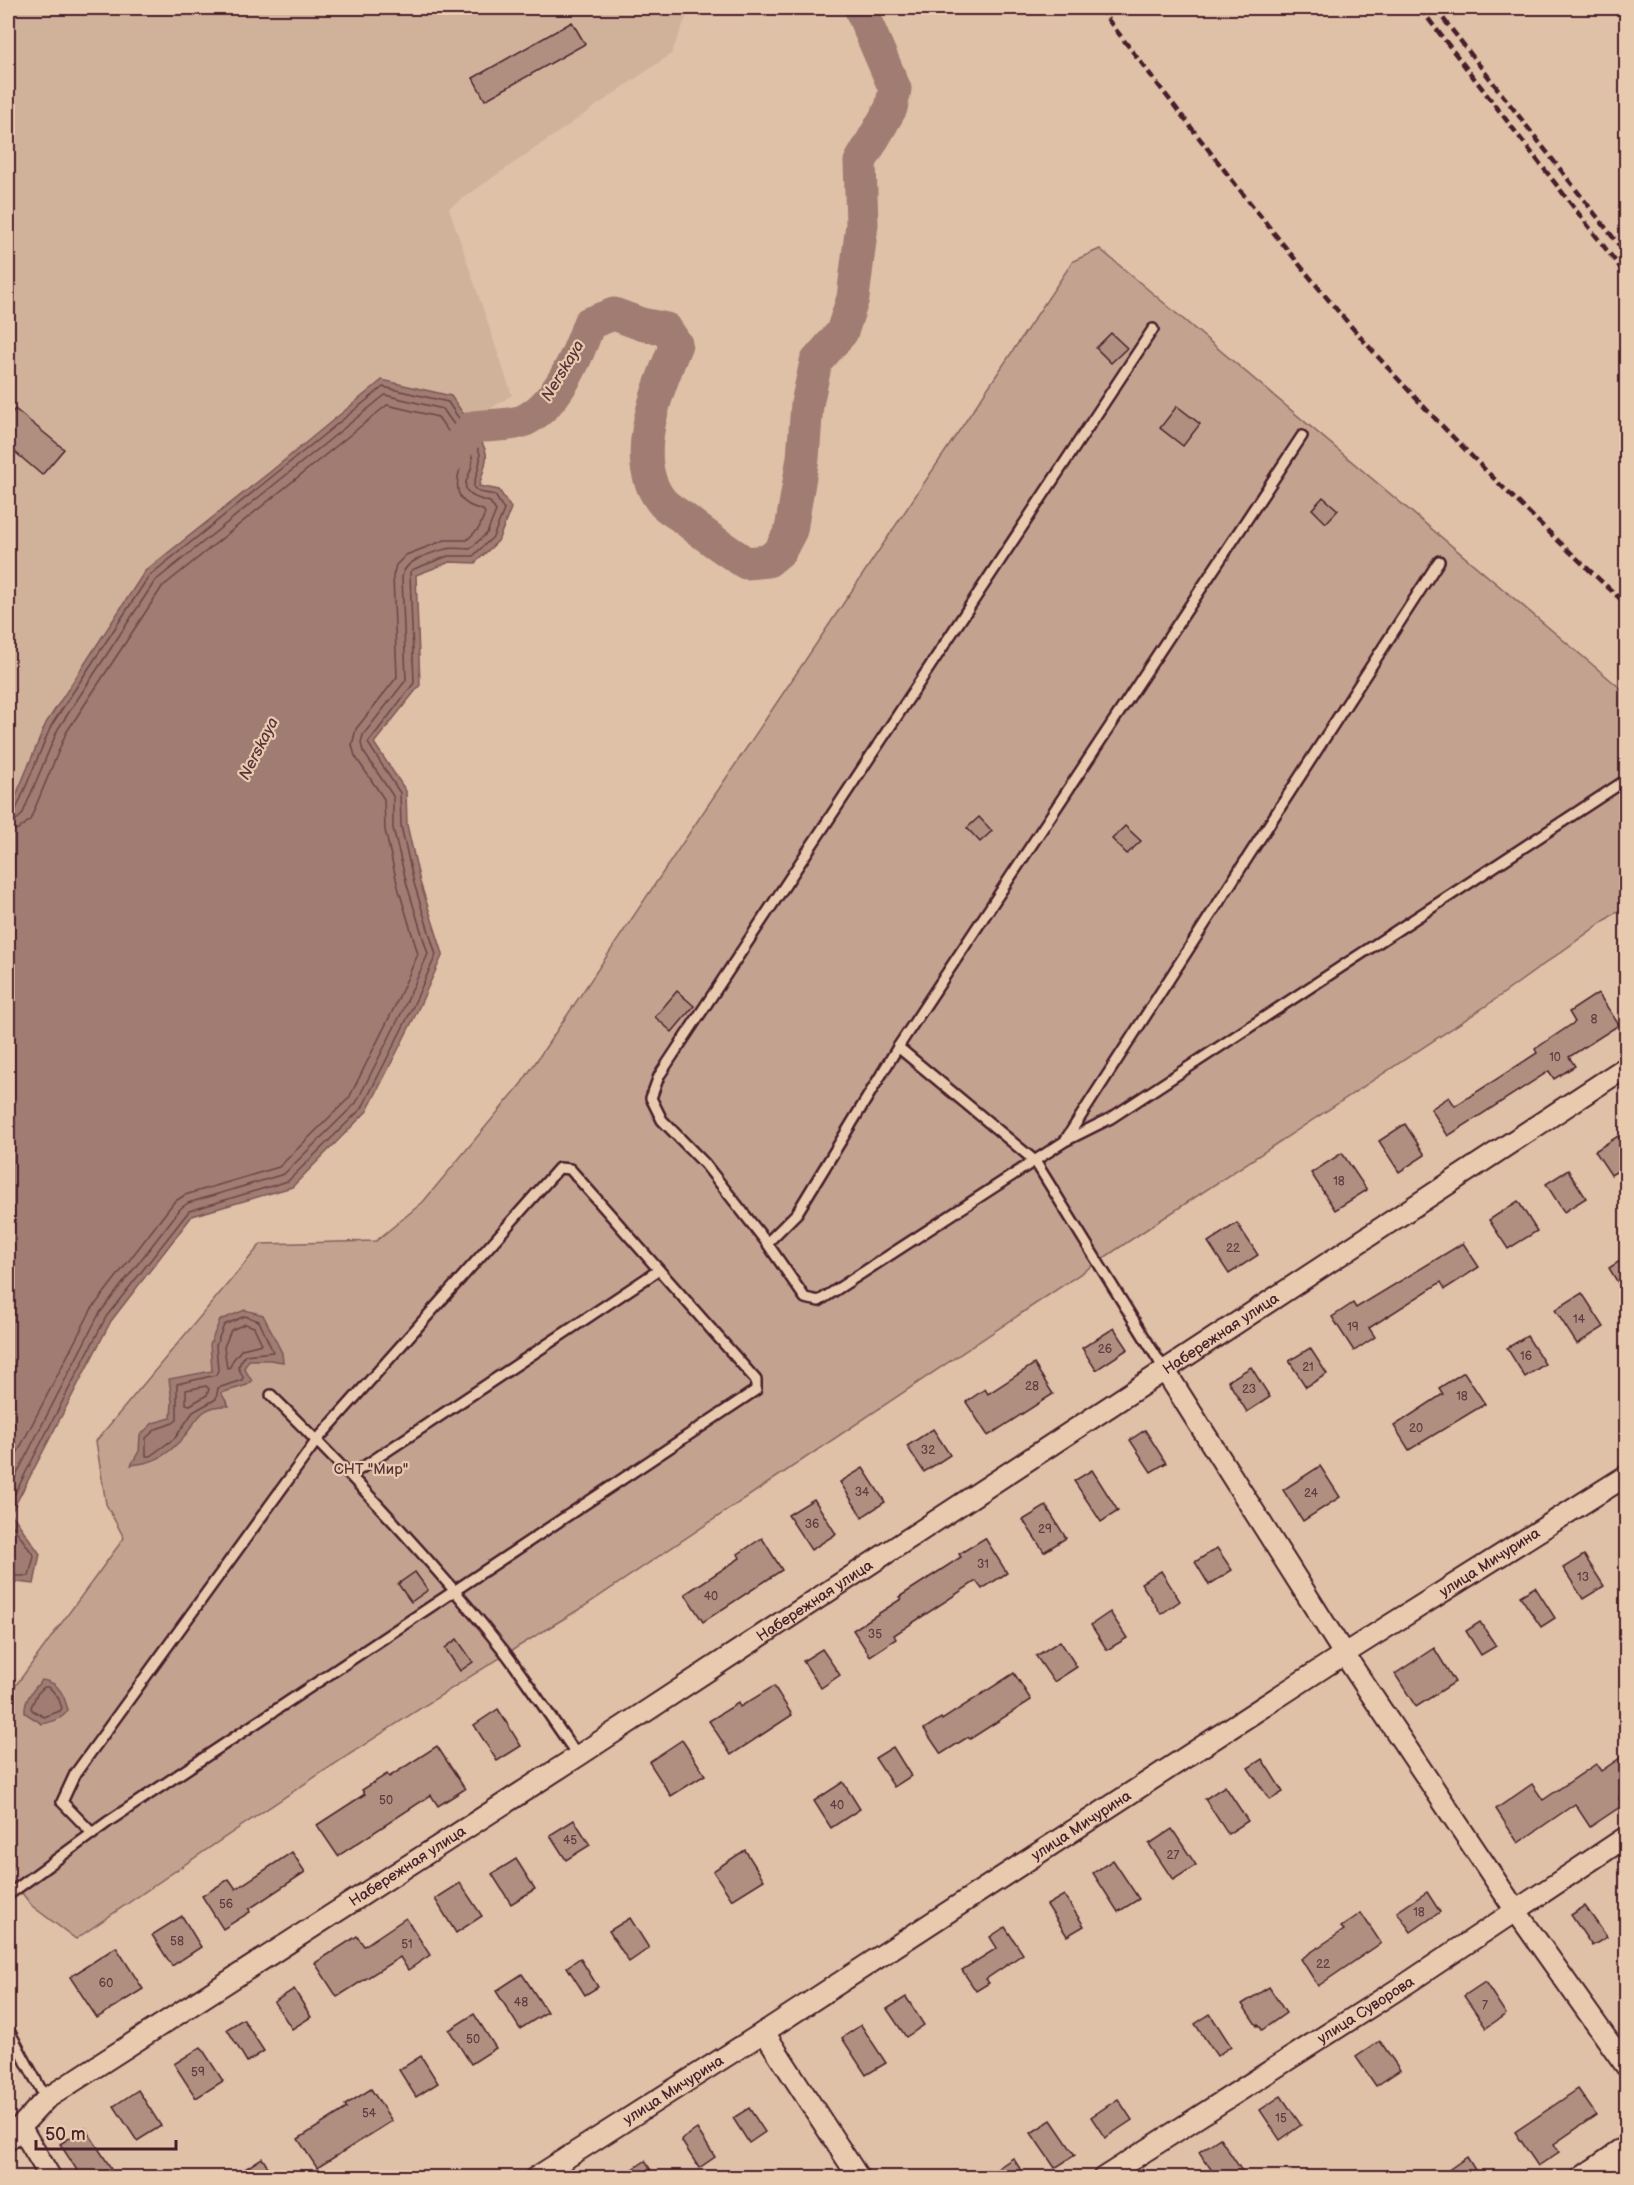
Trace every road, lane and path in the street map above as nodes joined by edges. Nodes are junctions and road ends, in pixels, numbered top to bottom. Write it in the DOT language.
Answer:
graph roads {
  1 [pos="1153,329"];
  2 [pos="1302,436"];
  3 [pos="1438,561"];
  4 [pos="1626,780"];
  5 [pos="898,1047"];
  6 [pos="1626,1066"];
  7 [pos="1065,1141"];
  8 [pos="1035,1161"];
  9 [pos="767,1243"];
  10 [pos="659,1270"];
  11 [pos="1164,1369"];
  12 [pos="271,1395"];
  13 [pos="316,1440"];
  14 [pos="351,1475"];
  15 [pos="1626,1476"];
  16 [pos="454,1590"];
  17 [pos="1344,1654"];
  18 [pos="578,1756"];
  19 [pos="93,1834"];
  20 [pos="1626,1837"];
  21 [pos="8,1895"];
  22 [pos="1516,1911"];
  23 [pos="8,2029"];
  24 [pos="764,2032"];
  25 [pos="1626,2066"];
  26 [pos="46,2099"];
  27 [pos="14,2133"];
  28 [pos="1626,2150"];
  29 [pos="51,2178"];
  30 [pos="535,2178"];
  31 [pos="859,2178"];
  32 [pos="1103,2178"];
  33 [pos="1584,2178"];
  1 -- 9 [label="lane"];
  2 -- 5 [label="lane"];
  3 -- 7 [label="lane"];
  4 -- 7 [label="lane"];
  5 -- 8 [label="lane"];
  5 -- 9 [label="lane"];
  6 -- 11 [label="street, Набережная улица"];
  7 -- 8 [label="lane"];
  8 -- 9 [label="lane"];
  8 -- 11 [label="lane"];
  10 -- 13 [label="lane"];
  10 -- 14 [label="lane"];
  10 -- 16 [label="lane"];
  11 -- 17 [label="street"];
  11 -- 18 [label="street, Набережная улица"];
  12 -- 13 [label="lane"];
  13 -- 14 [label="lane"];
  13 -- 19 [label="lane"];
  14 -- 16 [label="lane"];
  15 -- 17 [label="street, улица Мичурина"];
  16 -- 18 [label="lane"];
  16 -- 19 [label="lane"];
  17 -- 22 [label="street"];
  17 -- 24 [label="street, улица Мичурина"];
  18 -- 26 [label="street, Набережная улица"];
  19 -- 21 [label="lane"];
  20 -- 22 [label="street, улица Суворова"];
  22 -- 25 [label="street"];
  22 -- 32 [label="street, улица Суворова"];
  23 -- 26 [label="lane"];
  24 -- 30 [label="street, улица Мичурина"];
  24 -- 31 [label="street"];
  26 -- 27 [label="street, Набережная улица"];
  27 -- 29 [label="street"];
  28 -- 33 [label="street"];
}
